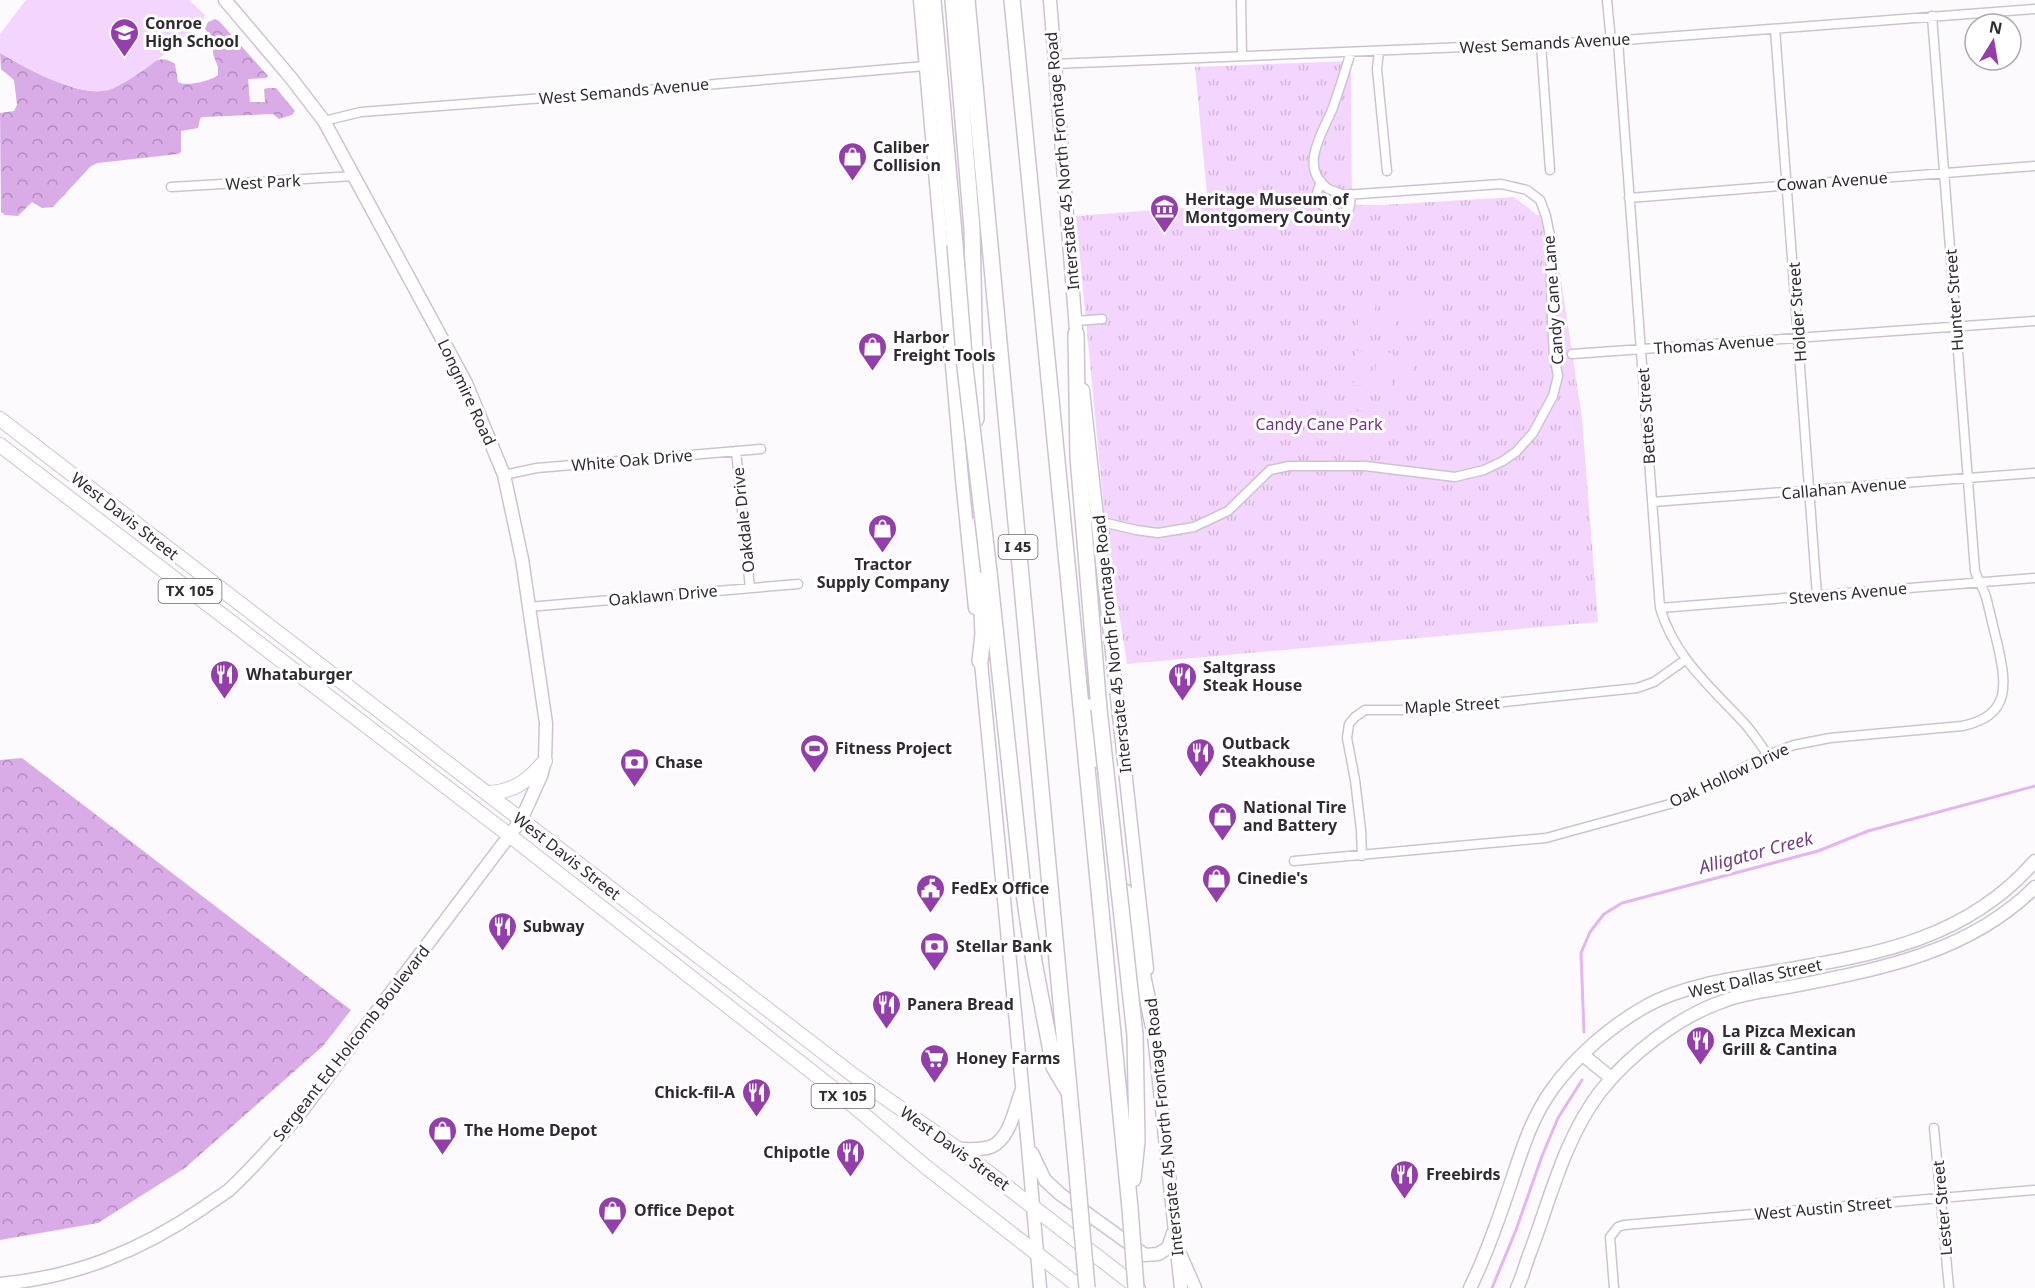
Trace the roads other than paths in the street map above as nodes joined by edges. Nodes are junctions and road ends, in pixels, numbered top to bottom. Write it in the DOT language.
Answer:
graph roads {
  1 [pos="225,0"];
  2 [pos="920,0"];
  3 [pos="933,0"];
  4 [pos="952,0"];
  5 [pos="967,0"];
  6 [pos="1012,0"];
  7 [pos="1050,0"];
  8 [pos="1241,0"];
  9 [pos="1607,0"];
  10 [pos="2035,9"];
  11 [pos="1932,16"];
  12 [pos="1775,29"];
  13 [pos="1614,41"];
  14 [pos="1541,44"];
  15 [pos="1379,51"];
  16 [pos="1351,52"];
  17 [pos="1242,56"];
  18 [pos="1054,64"];
  19 [pos="925,66"];
  20 [pos="324,122"];
  21 [pos="2035,166"];
  22 [pos="1550,170"];
  23 [pos="1387,171"];
  24 [pos="1945,172"];
  25 [pos="354,176"];
  26 [pos="1321,181"];
  27 [pos="1788,184"];
  28 [pos="171,187"];
  29 [pos="1351,194"];
  30 [pos="1629,198"];
  31 [pos="1102,319"];
  32 [pos="2035,321"];
  33 [pos="1076,327"];
  34 [pos="1956,327"];
  35 [pos="1798,338"];
  36 [pos="1641,350"];
  37 [pos="1572,354"];
  38 [pos="0,419"];
  39 [pos="0,445"];
  40 [pos="761,449"];
  41 [pos="736,451"];
  42 [pos="2035,473"];
  43 [pos="504,475"];
  44 [pos="1967,478"];
  45 [pos="1809,491"];
  46 [pos="1653,502"];
  47 [pos="1098,520"];
  48 [pos="114,532"];
  49 [pos="1065,555"];
  50 [pos="2035,578"];
  51 [pos="1979,583"];
  52 [pos="798,584"];
  53 [pos="215,585"];
  54 [pos="750,588"];
  55 [pos="1817,596"];
  56 [pos="528,607"];
  57 [pos="1660,608"];
  58 [pos="1685,660"];
  59 [pos="980,661"];
  60 [pos="1768,754"];
  61 [pos="545,761"];
  62 [pos="487,793"];
  63 [pos="521,820"];
  64 [pos="509,835"];
  65 [pos="1362,856"];
  66 [pos="1294,861"];
  67 [pos="2035,861"];
  68 [pos="2035,886"];
  69 [pos="2005,891"];
  70 [pos="1932,934"];
  71 [pos="1968,935"];
  72 [pos="1940,949"];
  73 [pos="1841,960"];
  74 [pos="1844,976"];
  75 [pos="1699,987"];
  76 [pos="1709,1008"];
  77 [pos="1153,1025"];
  78 [pos="1583,1055"];
  79 [pos="1611,1078"];
  80 [pos="1023,1088"];
  81 [pos="1070,1094"];
  82 [pos="1934,1128"];
  83 [pos="1028,1147"];
  84 [pos="958,1149"];
  85 [pos="2035,1190"];
  86 [pos="1941,1198"];
  87 [pos="1033,1206"];
  88 [pos="1130,1208"];
  89 [pos="1175,1229"];
  90 [pos="1176,1244"];
  91 [pos="1037,1253"];
  92 [pos="0,1284"];
  93 [pos="1040,1288"];
  94 [pos="1082,1288"];
  95 [pos="1087,1288"];
  96 [pos="1137,1288"];
  97 [pos="1181,1288"];
  98 [pos="1195,1288"];
  99 [pos="1470,1288"];
  100 [pos="1516,1288"];
  101 [pos="1614,1288"];
  102 [pos="1949,1288"];
  1 -- 20 [label="main road, Longmire Road"];
  2 -- 19 [label="main road"];
  3 -- 81 [label="highway, bridge"];
  4 -- 59 [label="highway"];
  5 -- 81 [label="highway, I 45"];
  6 -- 49 [label="highway"];
  7 -- 18 [label="main road, Interstate 45 North Frontage Road"];
  8 -- 17 [label="street"];
  9 -- 13 [label="street, Bettes Street"];
  10 -- 11 [label="street, West Semands Avenue"];
  11 -- 12 [label="street, West Semands Avenue"];
  11 -- 24 [label="street, Hunter Street"];
  12 -- 13 [label="street, West Semands Avenue"];
  12 -- 27 [label="street, Holder Street"];
  13 -- 14 [label="street, West Semands Avenue"];
  13 -- 30 [label="street, Bettes Street"];
  14 -- 15 [label="street, West Semands Avenue"];
  14 -- 22 [label="street"];
  15 -- 16 [label="street, West Semands Avenue"];
  15 -- 23 [label="street"];
  16 -- 17 [label="street, West Semands Avenue"];
  16 -- 26 [label="street"];
  17 -- 18 [label="street, West Semands Avenue"];
  18 -- 33 [label="main road, Interstate 45 North Frontage Road"];
  19 -- 20 [label="street, West Semands Avenue"];
  19 -- 59 [label="main road"];
  20 -- 25 [label="main road, Longmire Road"];
  21 -- 24 [label="street, Cowan Avenue"];
  24 -- 27 [label="street, Cowan Avenue"];
  24 -- 34 [label="street, Hunter Street"];
  25 -- 28 [label="street, West Park"];
  25 -- 43 [label="main road, Longmire Road"];
  26 -- 29 [label="street, Candy Cane Lane"];
  26 -- 29 [label="street"];
  27 -- 30 [label="street, Cowan Avenue"];
  27 -- 35 [label="street, Holder Street"];
  29 -- 47 [label="street, Candy Cane Lane"];
  30 -- 36 [label="street, Bettes Street"];
  31 -- 33 [label="street"];
  32 -- 34 [label="street, Thomas Avenue"];
  33 -- 47 [label="main road, Interstate 45 North Frontage Road"];
  33 -- 88 [label="highway, bridge"];
  34 -- 35 [label="street, Thomas Avenue"];
  34 -- 44 [label="street, Hunter Street"];
  35 -- 36 [label="street, Thomas Avenue"];
  35 -- 45 [label="street, Holder Street"];
  36 -- 37 [label="street, Thomas Avenue"];
  36 -- 46 [label="street, Bettes Street"];
  38 -- 53 [label="main road, West Davis Street / TX 105"];
  39 -- 48 [label="main road, West Davis Street / TX 105"];
  40 -- 41 [label="street, White Oak Drive"];
  41 -- 43 [label="street, White Oak Drive"];
  41 -- 54 [label="street, Oakdale Drive"];
  42 -- 44 [label="street, Callahan Avenue"];
  43 -- 56 [label="main road, Longmire Road"];
  44 -- 45 [label="street, Callahan Avenue"];
  44 -- 51 [label="street, Hunter Street"];
  45 -- 46 [label="street, Callahan Avenue"];
  45 -- 55 [label="street, Holder Street"];
  46 -- 57 [label="street, Bettes Street"];
  47 -- 77 [label="main road, Interstate 45 North Frontage Road"];
  48 -- 53 [label="main road"];
  48 -- 64 [label="main road, West Davis Street / TX 105"];
  49 -- 77 [label="highway"];
  49 -- 88 [label="highway"];
  50 -- 51 [label="street, Stevens Avenue"];
  51 -- 55 [label="street, Stevens Avenue"];
  51 -- 60 [label="street, Oak Hollow Drive"];
  52 -- 54 [label="street, Oaklawn Drive"];
  53 -- 62 [label="main road, West Davis Street / TX 105"];
  54 -- 56 [label="street, Oaklawn Drive"];
  55 -- 57 [label="street, Stevens Avenue"];
  56 -- 61 [label="main road, Longmire Road"];
  57 -- 58 [label="street, Bettes Street"];
  58 -- 60 [label="street, Bettes Street"];
  58 -- 65 [label="street, Maple Street"];
  59 -- 80 [label="main road"];
  60 -- 65 [label="street, Oak Hollow Drive"];
  61 -- 62 [label="main road"];
  61 -- 63 [label="main road, Longmire Road"];
  62 -- 63 [label="main road, West Davis Street / TX 105"];
  63 -- 64 [label="main road, Longmire Road"];
  63 -- 84 [label="main road, West Davis Street / TX 105"];
  64 -- 91 [label="main road, West Davis Street / TX 105"];
  64 -- 92 [label="main road, Sergeant Ed Holcomb Boulevard"];
  65 -- 66 [label="street, Oak Hollow Drive"];
  67 -- 69 [label="main road, West Dallas Street"];
  68 -- 71 [label="main road, West Dallas Street"];
  69 -- 70 [label="main road, West Dallas Street"];
  69 -- 71 [label="main road"];
  70 -- 72 [label="main road"];
  70 -- 73 [label="main road, West Dallas Street"];
  71 -- 72 [label="main road, West Dallas Street"];
  72 -- 74 [label="main road, West Dallas Street"];
  73 -- 74 [label="main road"];
  73 -- 75 [label="main road, West Dallas Street"];
  74 -- 76 [label="main road, West Dallas Street"];
  75 -- 76 [label="main road"];
  75 -- 78 [label="main road, West Dallas Street"];
  76 -- 79 [label="main road, West Dallas Street"];
  77 -- 89 [label="main road, Interstate 45 North Frontage Road"];
  78 -- 79 [label="main road"];
  78 -- 99 [label="main road, West Dallas Street"];
  79 -- 100 [label="main road, West Dallas Street"];
  80 -- 83 [label="main road"];
  80 -- 84 [label="main road"];
  81 -- 95 [label="highway, I 45, bridge"];
  82 -- 86 [label="street, Lester Street"];
  83 -- 87 [label="main road"];
  83 -- 89 [label="main road"];
  84 -- 87 [label="main road, West Davis Street / TX 105"];
  85 -- 86 [label="street, West Austin Street"];
  86 -- 101 [label="street, West Austin Street"];
  86 -- 102 [label="street, Lester Street"];
  87 -- 91 [label="main road"];
  87 -- 96 [label="main road, West Davis Street / TX 105"];
  88 -- 96 [label="highway, bridge"];
  89 -- 90 [label="main road, Interstate 45 North Frontage Road"];
  90 -- 97 [label="main road, Interstate 45 North Frontage Road"];
  90 -- 98 [label="main road"];
  91 -- 93 [label="main road"];
  91 -- 94 [label="main road, West Davis Street / TX 105"];
}
